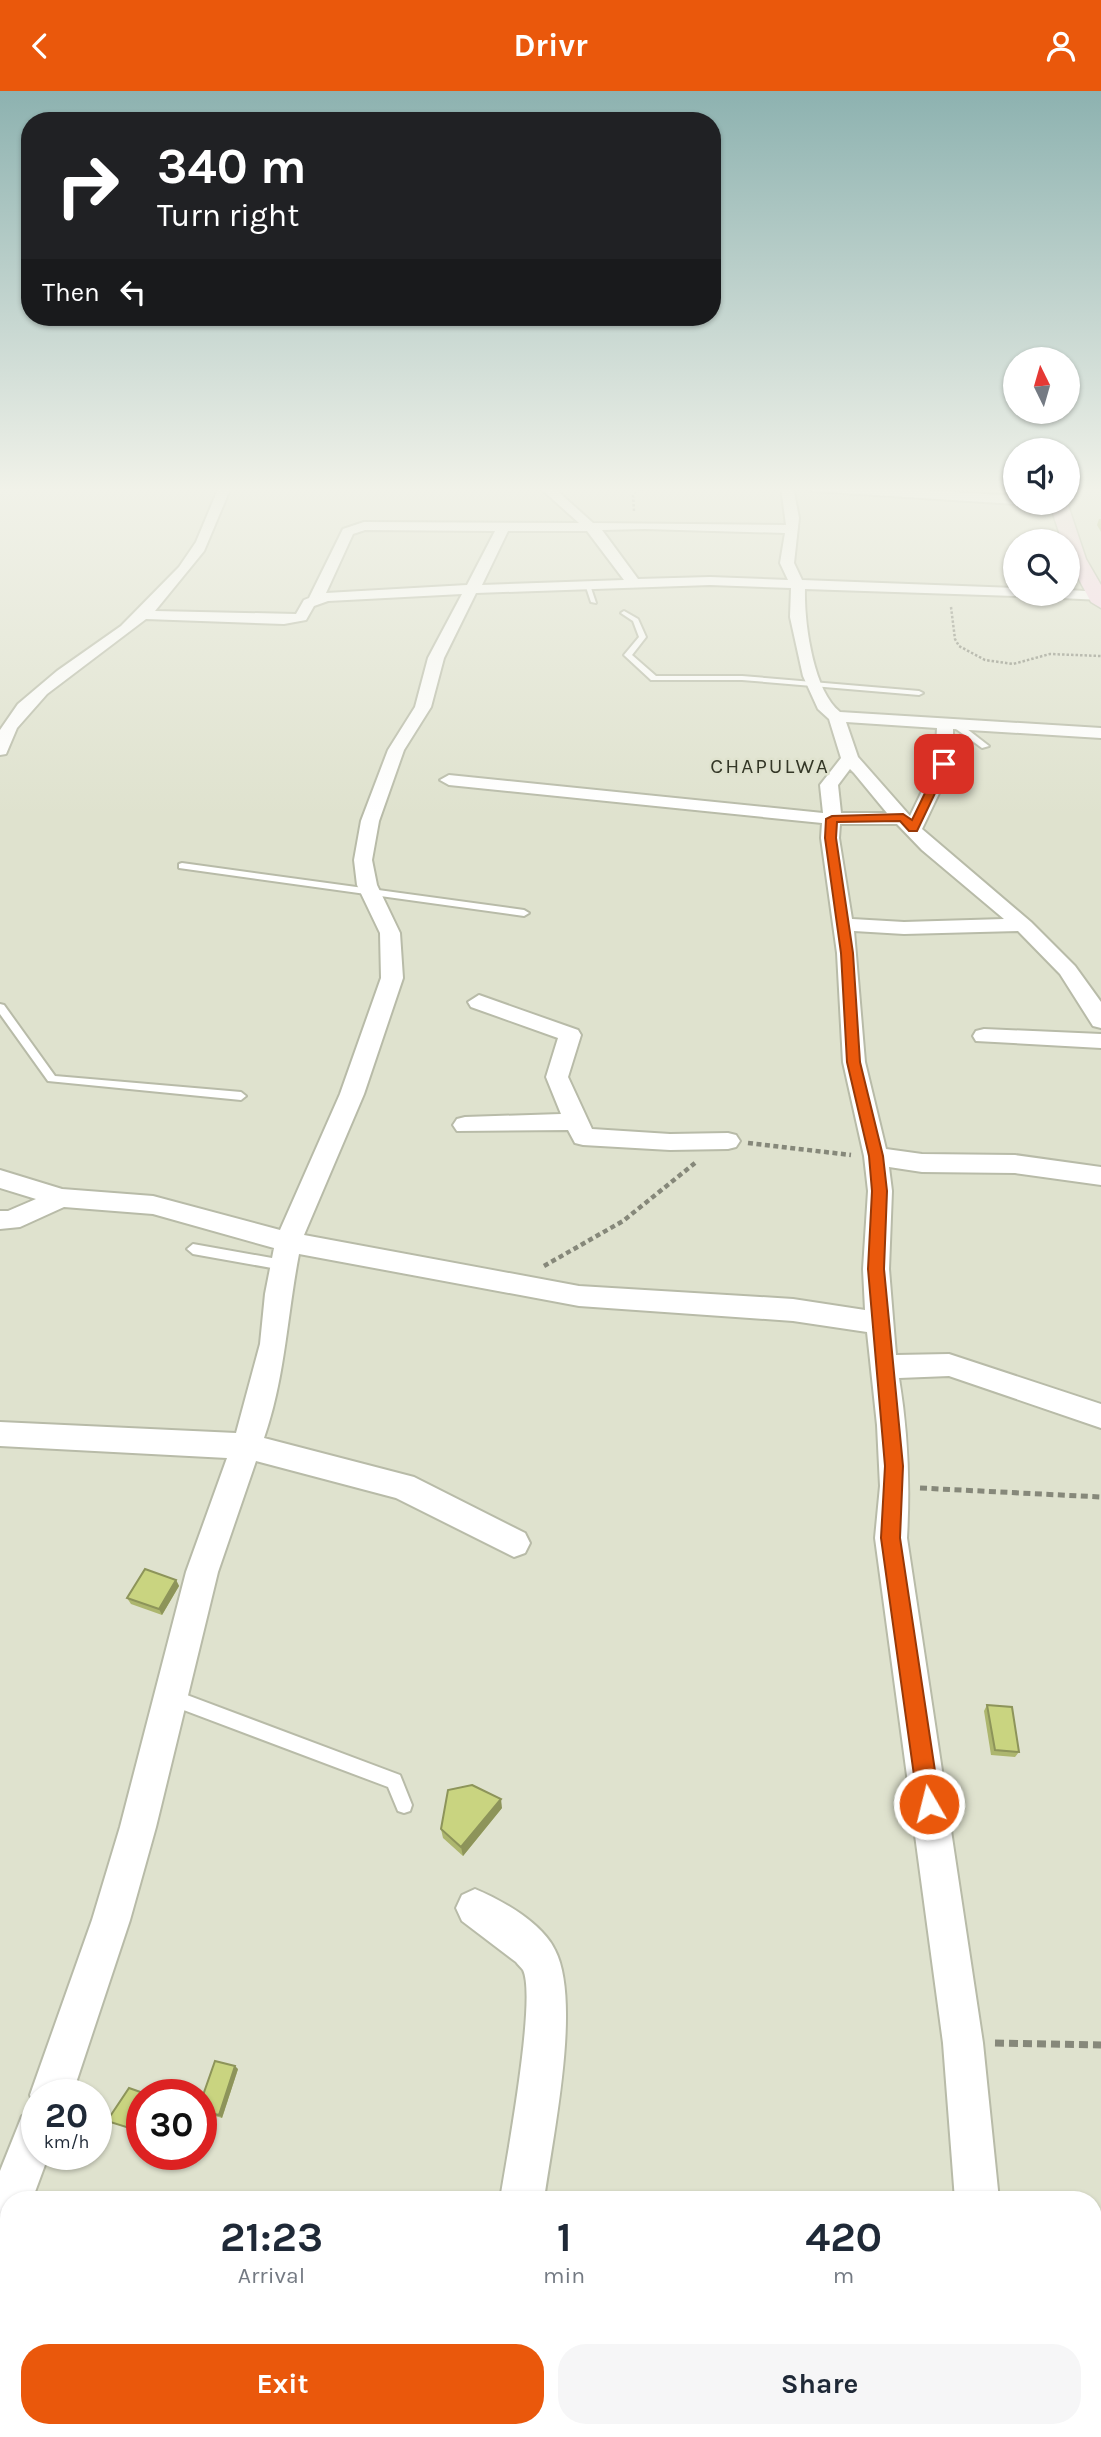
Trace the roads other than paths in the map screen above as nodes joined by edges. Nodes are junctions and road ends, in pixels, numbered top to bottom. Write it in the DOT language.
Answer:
graph roads {
  1 [pos="157,596"];
  2 [pos="355,596"];
  3 [pos="467,596"];
  4 [pos="592,596"];
  5 [pos="798,596"];
  6 [pos="1082,596"];
  7 [pos="1100,598"];
  8 [pos="316,599"];
  9 [pos="594,602"];
  10 [pos="624,613"];
  11 [pos="142,615"];
  12 [pos="815,685"];
  13 [pos="919,693"];
  14 [pos="836,717"];
  15 [pos="950,723"];
  16 [pos="1101,733"];
  17 [pos="985,746"];
  18 [pos="0,750"];
  19 [pos="850,758"];
  20 [pos="449,780"];
  21 [pos="832,819"];
  22 [pos="908,823"];
  23 [pos="182,866"];
  24 [pos="370,892"];
  25 [pos="524,913"];
  26 [pos="844,924"];
  27 [pos="1020,925"];
  28 [pos="479,1002"];
  29 [pos="0,1007"];
  30 [pos="1101,1021"];
  31 [pos="984,1036"];
  32 [pos="1101,1041"];
  33 [pos="241,1096"];
  34 [pos="576,1122"];
  35 [pos="466,1125"];
  36 [pos="728,1141"];
  37 [pos="876,1156"];
  38 [pos="1101,1176"];
  39 [pos="0,1179"];
  40 [pos="62,1198"];
  41 [pos="0,1220"];
  42 [pos="193,1249"];
  43 [pos="285,1254"];
  44 [pos="880,1323"];
  45 [pos="883,1367"];
  46 [pos="1101,1416"];
  47 [pos="0,1434"];
  48 [pos="246,1446"];
  49 [pos="514,1543"];
  50 [pos="170,1697"];
  51 [pos="404,1805"];
  52 [pos="475,1908"];
  53 [pos="56,2079"];
  54 [pos="21,2170"];
  55 [pos="13,2191"];
  56 [pos="523,2191"];
  57 [pos="976,2191"];
  1 -- 11 [label="street"];
  2 -- 8 [label="street"];
  3 -- 24 [label="street"];
  4 -- 9 [label="lane"];
  5 -- 12 [label="street"];
  6 -- 7 [label="street"];
  8 -- 11 [label="street"];
  10 -- 12 [label="lane"];
  11 -- 18 [label="street"];
  12 -- 13 [label="lane"];
  12 -- 14 [label="street"];
  14 -- 15 [label="street"];
  14 -- 19 [label="street"];
  15 -- 16 [label="street"];
  15 -- 17 [label="lane"];
  15 -- 22 [label="street"];
  19 -- 21 [label="street"];
  19 -- 22 [label="street"];
  20 -- 21 [label="street"];
  21 -- 22 [label="street"];
  21 -- 26 [label="street"];
  22 -- 27 [label="street"];
  23 -- 24 [label="lane"];
  24 -- 25 [label="lane"];
  24 -- 43 [label="street"];
  26 -- 27 [label="street"];
  26 -- 37 [label="street"];
  27 -- 30 [label="street"];
  28 -- 34 [label="street"];
  29 -- 33 [label="lane"];
  31 -- 32 [label="street"];
  34 -- 35 [label="street"];
  34 -- 36 [label="street"];
  37 -- 38 [label="street"];
  37 -- 44 [label="street"];
  39 -- 40 [label="street"];
  40 -- 41 [label="street"];
  40 -- 43 [label="street"];
  42 -- 43 [label="lane"];
  43 -- 44 [label="street"];
  43 -- 48 [label="street"];
  44 -- 45 [label="street"];
  45 -- 46 [label="street"];
  45 -- 57 [label="street"];
  47 -- 48 [label="street"];
  48 -- 49 [label="street"];
  48 -- 50 [label="street"];
  50 -- 51 [label="lane"];
  50 -- 53 [label="street"];
  52 -- 56 [label="street"];
  54 -- 55 [label="street"];
}
